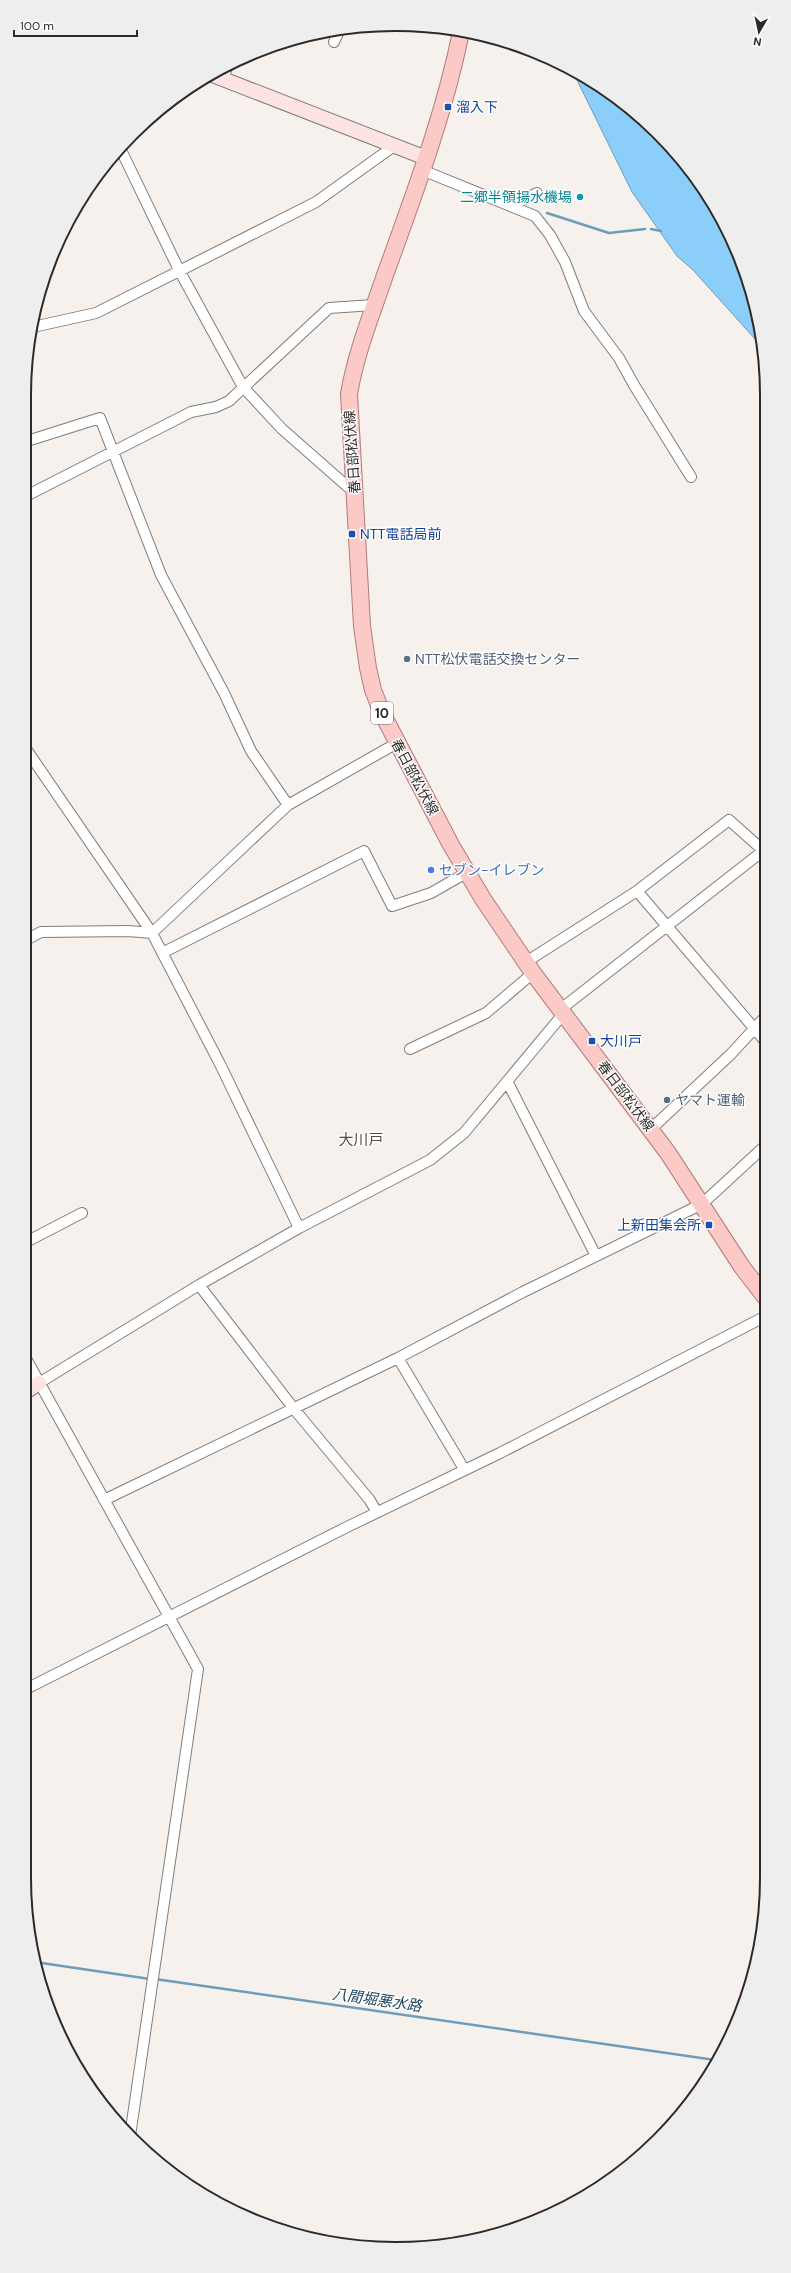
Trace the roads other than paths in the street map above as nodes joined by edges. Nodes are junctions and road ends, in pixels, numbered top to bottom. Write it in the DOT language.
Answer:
graph roads {
  1 [pos="337,36"];
  2 [pos="460,37"];
  3 [pos="334,42"];
  4 [pos="219,77"];
  5 [pos="394,146"];
  6 [pos="123,153"];
  7 [pos="424,164"];
  8 [pos="537,193"];
  9 [pos="510,206"];
  10 [pos="179,270"];
  11 [pos="374,305"];
  12 [pos="38,326"];
  13 [pos="243,387"];
  14 [pos="31,440"];
  15 [pos="114,452"];
  16 [pos="691,477"];
  17 [pos="348,487"];
  18 [pos="31,494"];
  19 [pos="397,743"];
  20 [pos="31,756"];
  21 [pos="288,805"];
  22 [pos="760,848"];
  23 [pos="760,855"];
  24 [pos="466,872"];
  25 [pos="637,891"];
  26 [pos="667,926"];
  27 [pos="152,933"];
  28 [pos="31,937"];
  29 [pos="162,953"];
  30 [pos="530,967"];
  31 [pos="563,1011"];
  32 [pos="760,1022"];
  33 [pos="754,1029"];
  34 [pos="760,1036"];
  35 [pos="410,1049"];
  36 [pos="507,1081"];
  37 [pos="651,1129"];
  38 [pos="760,1151"];
  39 [pos="702,1204"];
  40 [pos="82,1213"];
  41 [pos="300,1228"];
  42 [pos="31,1238"];
  43 [pos="596,1256"];
  44 [pos="199,1285"];
  45 [pos="760,1290"];
  46 [pos="760,1319"];
  47 [pos="398,1358"];
  48 [pos="31,1370"];
  49 [pos="38,1384"];
  50 [pos="31,1388"];
  51 [pos="294,1409"];
  52 [pos="464,1469"];
  53 [pos="104,1500"];
  54 [pos="377,1512"];
  55 [pos="168,1617"];
  56 [pos="31,1686"];
  57 [pos="131,2128"];
  1 -- 3 [label="street"];
  2 -- 7 [label="main road, 春日部松伏線 / 10"];
  4 -- 5 [label="street"];
  5 -- 7 [label="street"];
  5 -- 10 [label="street"];
  6 -- 10 [label="street"];
  7 -- 9 [label="street"];
  7 -- 11 [label="main road, 春日部松伏線 / 10"];
  8 -- 9 [label="street"];
  9 -- 16 [label="street"];
  10 -- 12 [label="street"];
  10 -- 13 [label="street"];
  11 -- 13 [label="street"];
  11 -- 19 [label="main road, 春日部松伏線 / 10"];
  13 -- 15 [label="street"];
  13 -- 17 [label="street"];
  14 -- 15 [label="street"];
  15 -- 18 [label="street"];
  15 -- 21 [label="street"];
  19 -- 21 [label="street"];
  19 -- 24 [label="main road, 春日部松伏線 / 10"];
  20 -- 27 [label="street"];
  21 -- 27 [label="street"];
  22 -- 25 [label="street"];
  23 -- 26 [label="street"];
  24 -- 29 [label="street"];
  24 -- 30 [label="main road, 春日部松伏線 / 10"];
  25 -- 26 [label="street"];
  25 -- 30 [label="street"];
  26 -- 31 [label="street"];
  26 -- 33 [label="street"];
  27 -- 28 [label="street"];
  27 -- 29 [label="street"];
  29 -- 41 [label="street"];
  30 -- 31 [label="main road, 春日部松伏線 / 10"];
  30 -- 35 [label="street"];
  31 -- 36 [label="street"];
  31 -- 37 [label="main road, 春日部松伏線 / 10"];
  32 -- 33 [label="street"];
  33 -- 34 [label="street"];
  33 -- 37 [label="street"];
  36 -- 41 [label="street"];
  36 -- 43 [label="street"];
  37 -- 39 [label="main road, 春日部松伏線 / 10"];
  38 -- 39 [label="street"];
  39 -- 43 [label="street"];
  39 -- 45 [label="main road, 春日部松伏線 / 10"];
  40 -- 42 [label="street"];
  41 -- 44 [label="street"];
  43 -- 47 [label="street"];
  44 -- 49 [label="street"];
  44 -- 51 [label="street"];
  46 -- 52 [label="street"];
  47 -- 51 [label="street"];
  47 -- 52 [label="street"];
  48 -- 49 [label="street"];
  49 -- 50 [label="street"];
  49 -- 53 [label="street"];
  51 -- 53 [label="street"];
  51 -- 54 [label="street"];
  52 -- 54 [label="street"];
  53 -- 55 [label="street"];
  54 -- 55 [label="street"];
  55 -- 56 [label="street"];
  55 -- 57 [label="street"];
}
